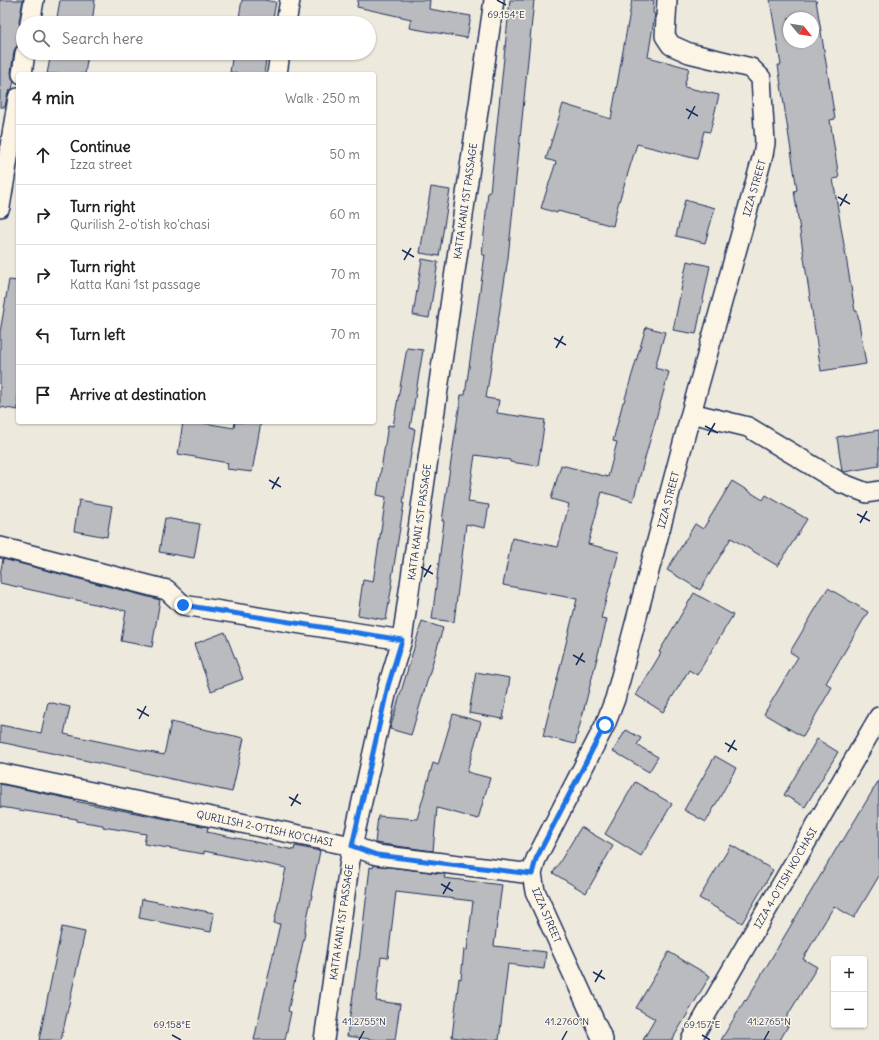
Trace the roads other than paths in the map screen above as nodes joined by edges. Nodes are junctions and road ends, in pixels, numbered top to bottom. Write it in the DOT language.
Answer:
graph roads {
  1 [pos="34,0"];
  2 [pos="290,0"];
  3 [pos="494,0"];
  4 [pos="667,0"];
  5 [pos="31,16"];
  6 [pos="287,16"];
  7 [pos="24,60"];
  8 [pos="279,60"];
  9 [pos="22,72"];
  10 [pos="276,72"];
  11 [pos="16,110"];
  12 [pos="0,207"];
  13 [pos="691,413"];
  14 [pos="879,491"];
  15 [pos="0,547"];
  16 [pos="402,640"];
  17 [pos="879,717"];
  18 [pos="0,773"];
  19 [pos="352,846"];
  20 [pos="532,874"];
  21 [pos="324,1040"];
  22 [pos="603,1040"];
  23 [pos="690,1040"];
  1 -- 5 [label="street"];
  2 -- 6 [label="street"];
  3 -- 16 [label="street, KATTA KANI 1ST PASSAGE"];
  4 -- 13 [label="street, IZZA STREET"];
  7 -- 9 [label="street"];
  8 -- 10 [label="street"];
  11 -- 12 [label="street"];
  13 -- 14 [label="street"];
  13 -- 20 [label="street, IZZA STREET"];
  15 -- 16 [label="street"];
  16 -- 19 [label="street, KATTA KANI 1ST PASSAGE"];
  17 -- 23 [label="street, IZZA 4-O'TISH KO'CHASI"];
  18 -- 19 [label="street, QURILISH 2-O'TISH KO'CHASI"];
  19 -- 20 [label="street, QURILISH 2-O'TISH KO'CHASI"];
  19 -- 21 [label="street, KATTA KANI 1ST PASSAGE"];
  20 -- 22 [label="street, IZZA STREET"];
}
